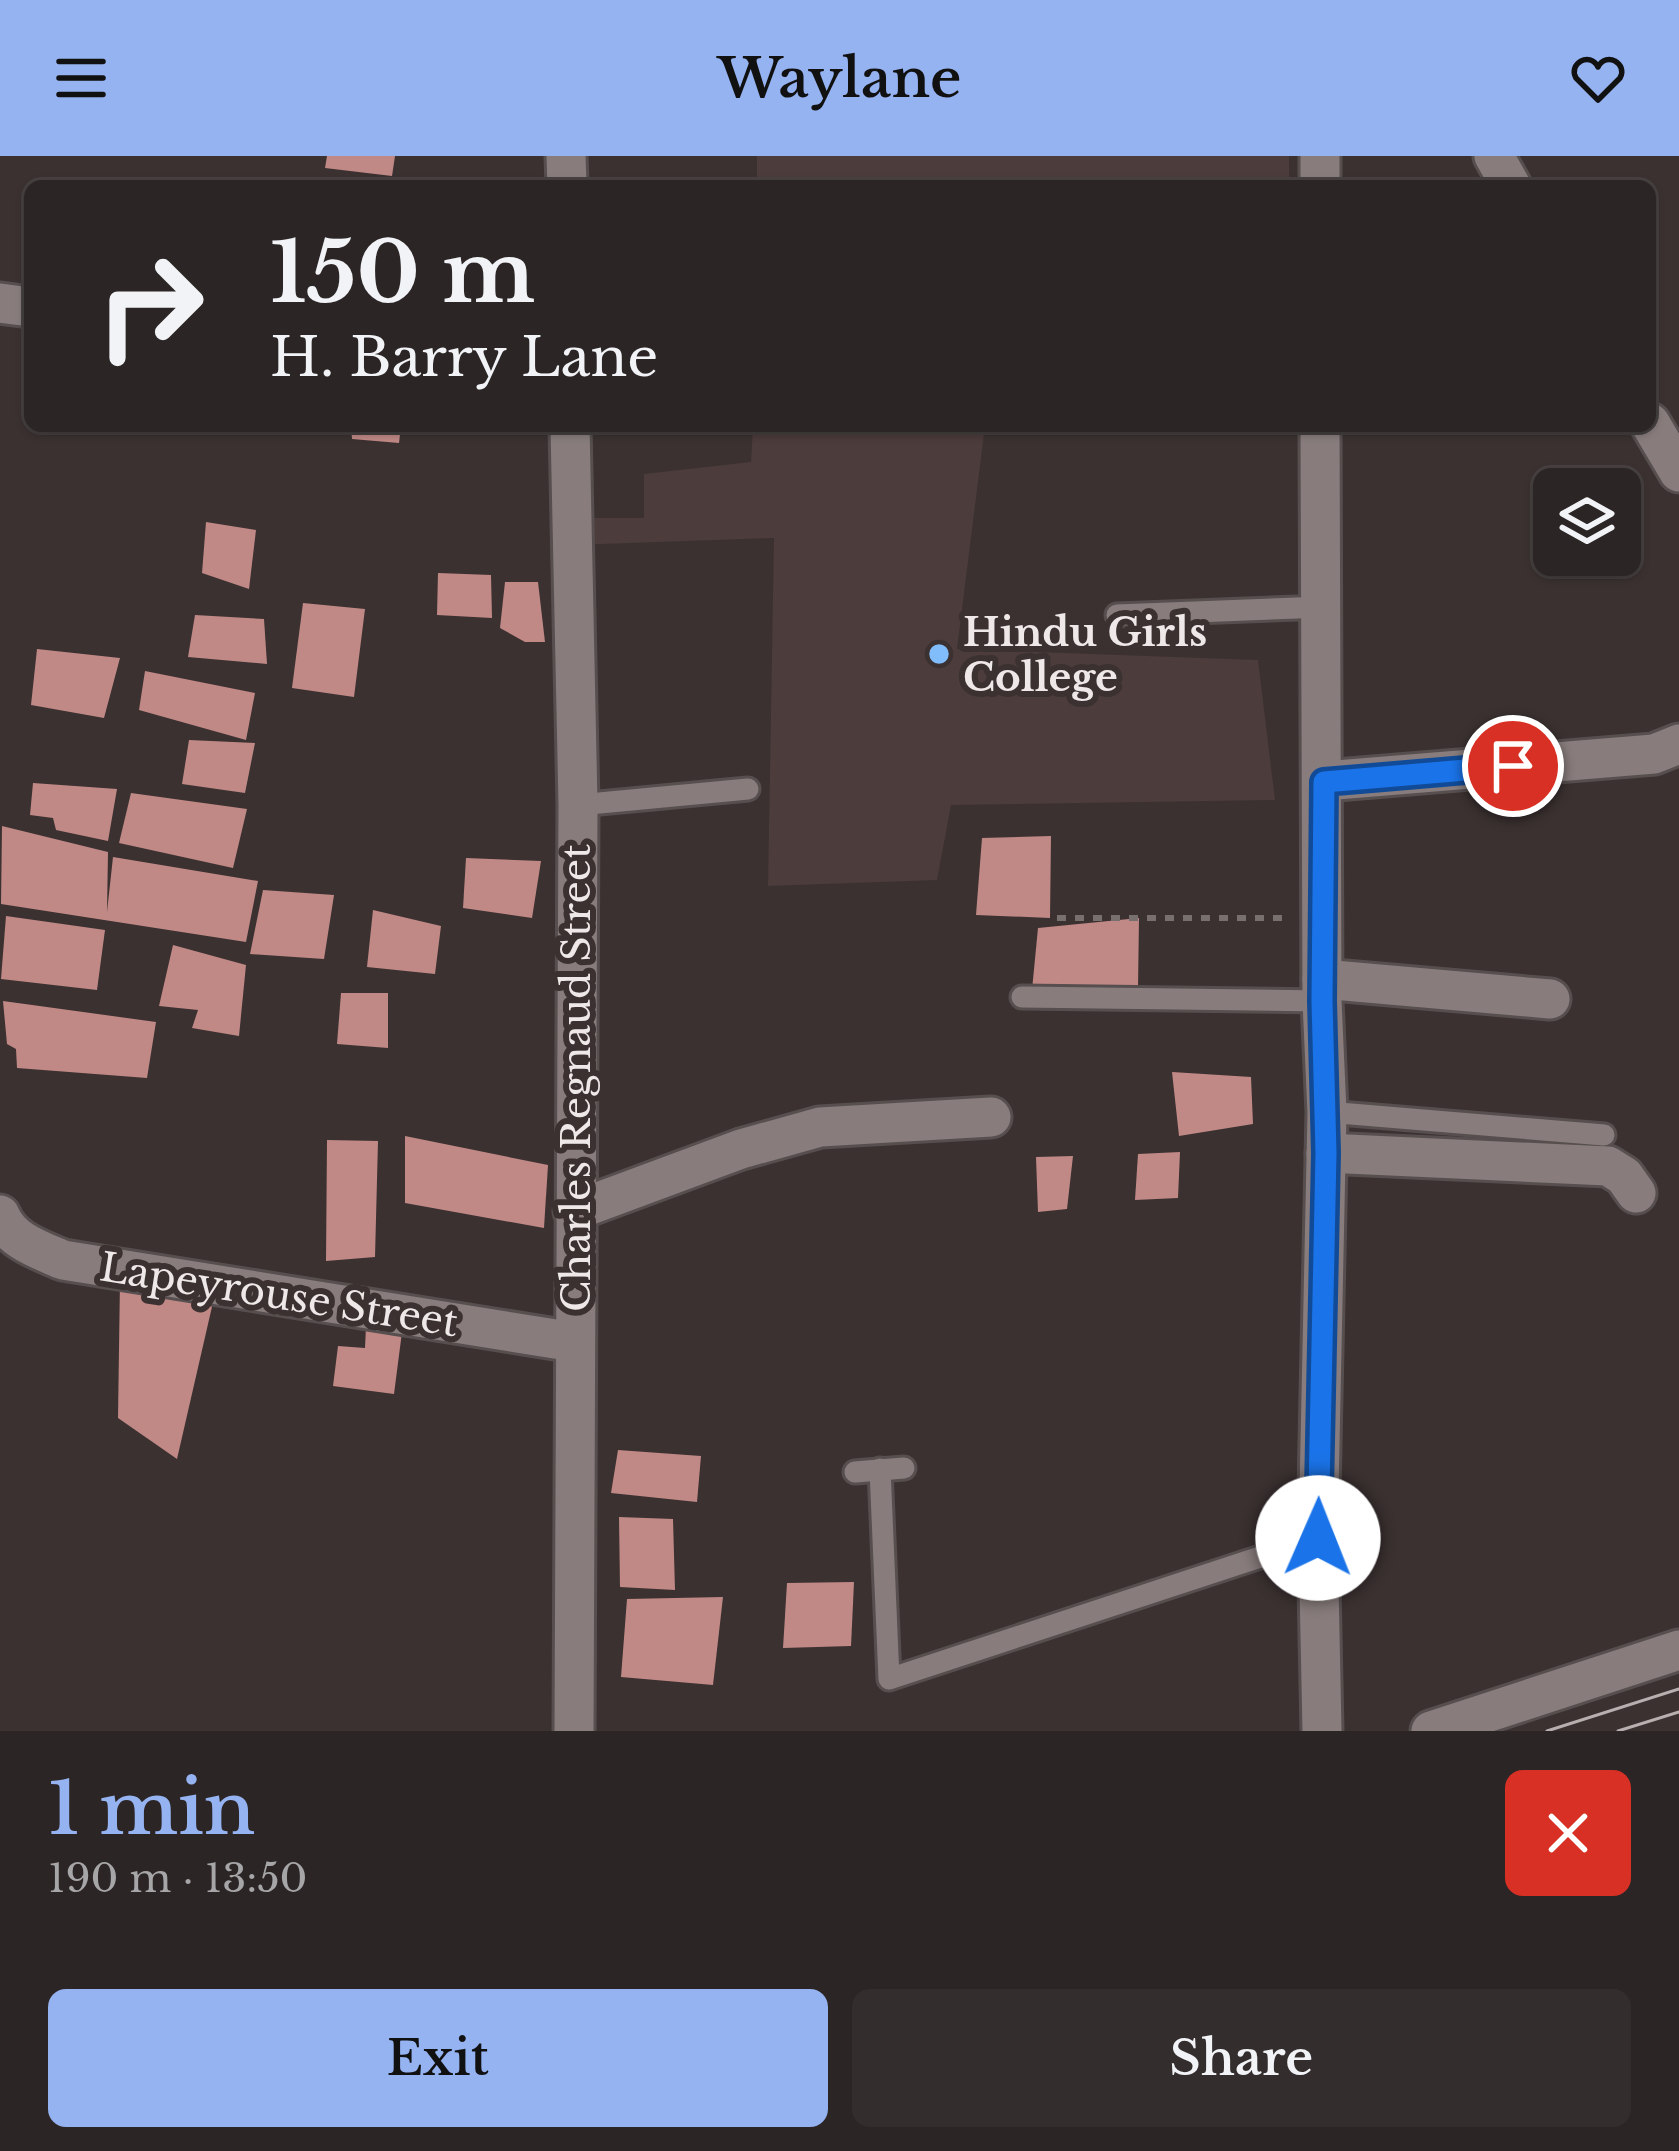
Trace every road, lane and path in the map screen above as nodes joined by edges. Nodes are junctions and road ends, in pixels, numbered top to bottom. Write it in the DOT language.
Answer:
graph roads {
  1 [pos="570,432"];
  2 [pos="1320,432"];
  3 [pos="1655,432"];
  4 [pos="1679,472"];
  5 [pos="1324,607"];
  6 [pos="1117,615"];
  7 [pos="1679,744"];
  8 [pos="1324,782"];
  9 [pos="748,789"];
  10 [pos="578,805"];
  11 [pos="1057,918"];
  12 [pos="1323,918"];
  13 [pos="1322,990"];
  14 [pos="1022,997"];
  15 [pos="1550,999"];
  16 [pos="1327,1112"];
  17 [pos="991,1117"];
  18 [pos="1604,1135"];
  19 [pos="1326,1153"];
  20 [pos="1636,1193"];
  21 [pos="574,1211"];
  22 [pos="0,1215"];
  23 [pos="574,1342"];
  24 [pos="904,1468"];
  25 [pos="880,1469"];
  26 [pos="855,1472"];
  27 [pos="1318,1538"];
  28 [pos="1679,1650"];
  29 [pos="574,1731"];
  30 [pos="1322,1731"];
  31 [pos="1431,1731"];
  1 -- 10 [label="street, Charles Regnaud Street"];
  2 -- 5 [label="street"];
  3 -- 4 [label="street"];
  5 -- 6 [label="lane"];
  5 -- 8 [label="street"];
  7 -- 8 [label="street"];
  8 -- 12 [label="street"];
  9 -- 10 [label="lane"];
  10 -- 21 [label="street, Charles Regnaud Street"];
  11 -- 12 [label="path"];
  12 -- 13 [label="street"];
  13 -- 14 [label="lane"];
  13 -- 15 [label="street"];
  13 -- 16 [label="street"];
  16 -- 18 [label="lane"];
  16 -- 19 [label="street"];
  17 -- 21 [label="street"];
  19 -- 20 [label="street"];
  19 -- 27 [label="street"];
  21 -- 23 [label="street, Charles Regnaud Street"];
  22 -- 23 [label="street, Lapeyrouse Street"];
  23 -- 29 [label="street, Charles Regnaud Street"];
  24 -- 25 [label="lane"];
  25 -- 26 [label="lane"];
  25 -- 27 [label="lane"];
  27 -- 30 [label="street"];
  28 -- 31 [label="street"];
}
